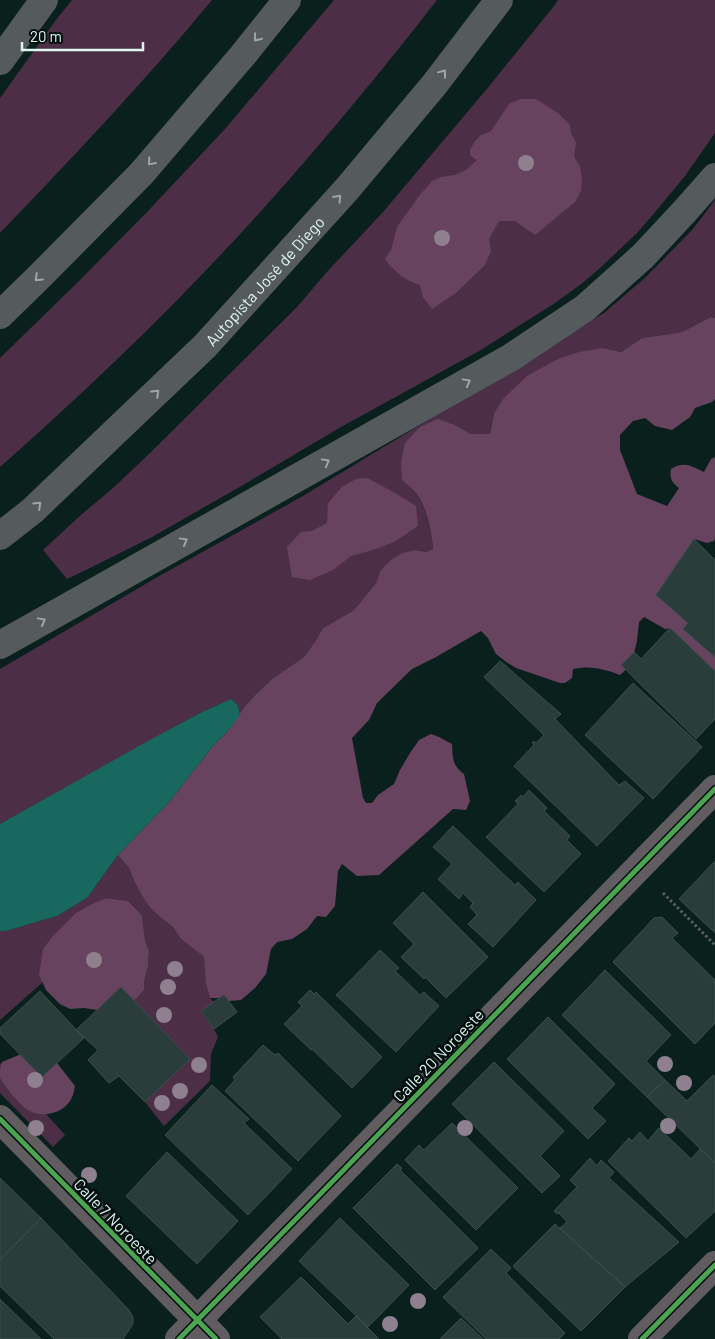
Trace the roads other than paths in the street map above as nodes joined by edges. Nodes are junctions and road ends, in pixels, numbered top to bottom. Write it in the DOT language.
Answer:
graph roads {
  1 [pos="44,0"];
  2 [pos="287,0"];
  3 [pos="499,0"];
  4 [pos="24,26"];
  5 [pos="0,47"];
  6 [pos="0,61"];
  7 [pos="715,177"];
  8 [pos="0,314"];
  9 [pos="0,536"];
  10 [pos="0,645"];
  11 [pos="715,789"];
  12 [pos="0,1119"];
  13 [pos="715,1265"];
  14 [pos="197,1333"];
  15 [pos="642,1339"];
  1 -- 4 [label="highway"];
  2 -- 8 [label="highway, one-way"];
  9 -- 3 [label="highway, Autopista José de Diego, one-way"];
  4 -- 5 [label="highway"];
  4 -- 6 [label="highway"];
  10 -- 7 [label="highway, one-way"];
  11 -- 14 [label="street, Calle 20 Noroeste"];
  12 -- 14 [label="street, Calle 7 Noroeste"];
  13 -- 15 [label="street"];
}
